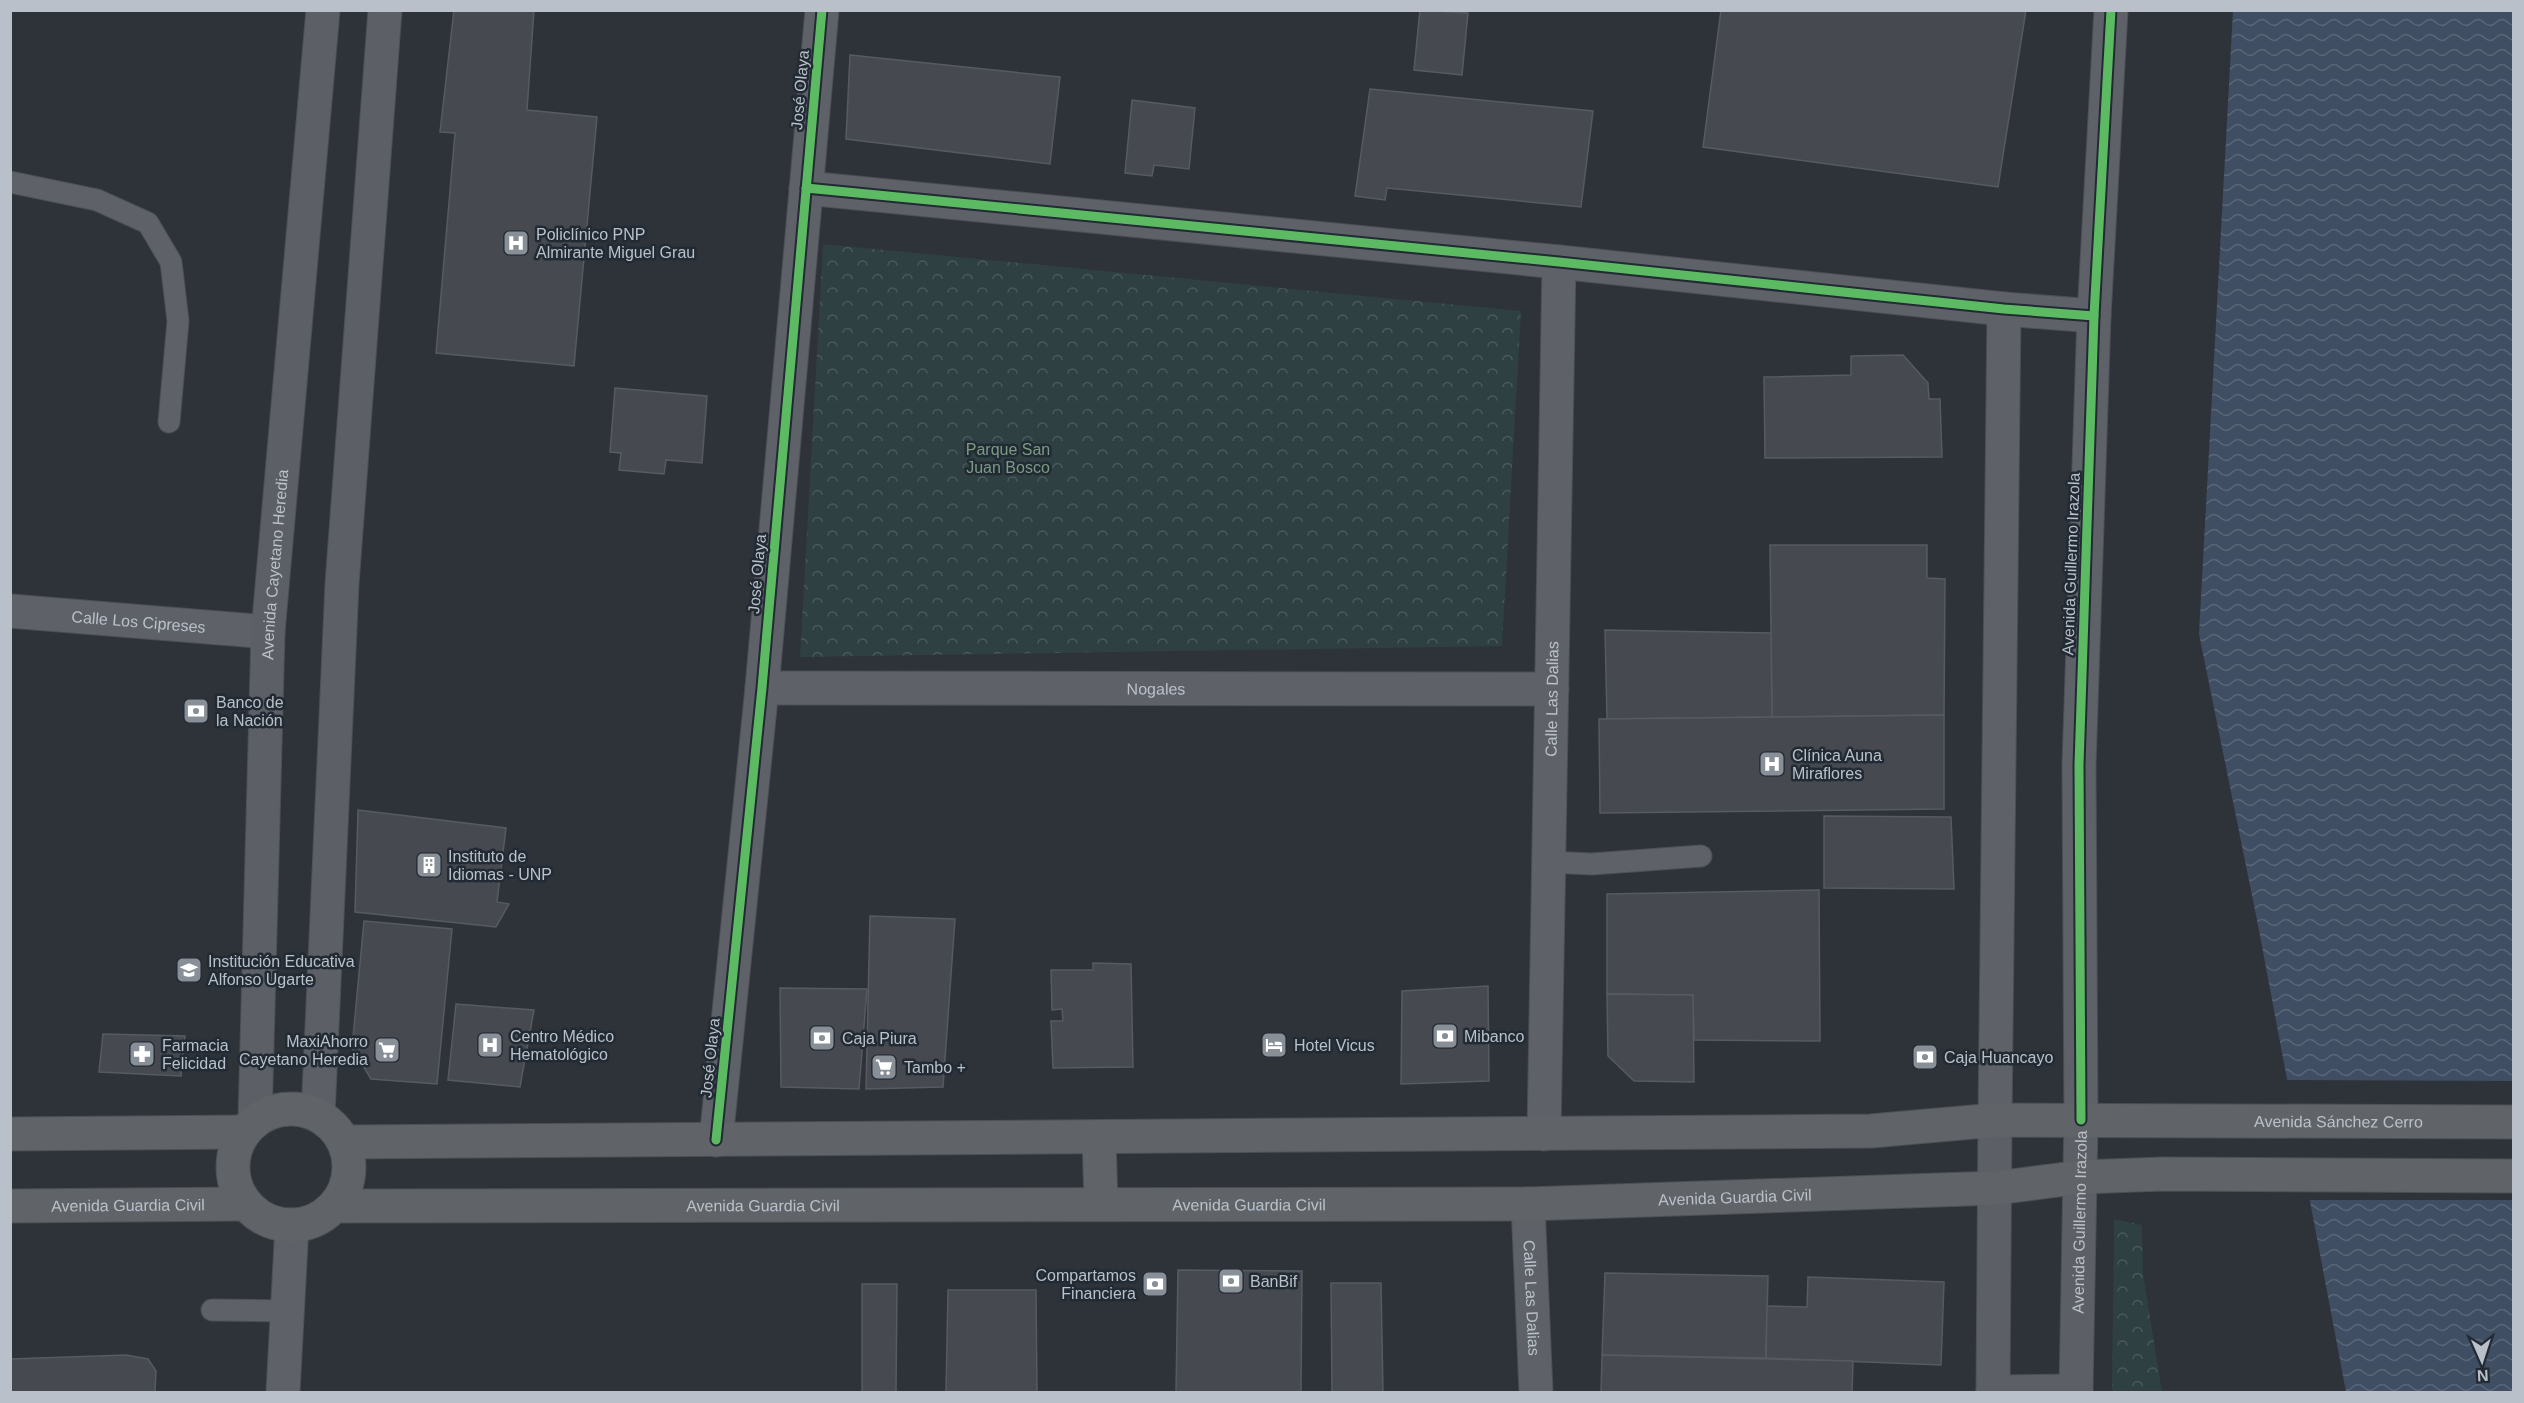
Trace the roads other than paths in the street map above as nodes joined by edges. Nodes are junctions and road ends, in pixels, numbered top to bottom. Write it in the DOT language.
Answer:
graph roads {
  1 [pos="323,10"];
  2 [pos="385,10"];
  3 [pos="822,10"];
  4 [pos="2112,10"];
  5 [pos="10,182"];
  6 [pos="806,188"];
  7 [pos="1559,262"];
  8 [pos="2004,309"];
  9 [pos="2094,316"];
  10 [pos="169,422"];
  11 [pos="10,612"];
  12 [pos="268,632"];
  13 [pos="762,688"];
  14 [pos="1552,689"];
  15 [pos="1701,856"];
  16 [pos="1549,862"];
  17 [pos="318,1114"];
  18 [pos="1995,1120"];
  19 [pos="2081,1120"];
  20 [pos="2514,1122"];
  21 [pos="249,1126"];
  22 [pos="10,1134"];
  23 [pos="1544,1134"];
  24 [pos="1099,1137"];
  25 [pos="717,1140"];
  26 [pos="344,1142"];
  27 [pos="2514,1176"];
  28 [pos="2081,1177"];
  29 [pos="1996,1188"];
  30 [pos="246,1204"];
  31 [pos="1101,1204"];
  32 [pos="1528,1204"];
  33 [pos="10,1206"];
  34 [pos="334,1206"];
  35 [pos="292,1225"];
  36 [pos="212,1310"];
  37 [pos="287,1311"];
  38 [pos="283,1392"];
  39 [pos="1536,1392"];
  40 [pos="1993,1392"];
  41 [pos="2076,1392"];
  1 -- 12 [label="main road, Avenida Cayetano Heredia"];
  2 -- 17 [label="main road"];
  3 -- 6 [label="street, José Olaya"];
  4 -- 9 [label="street, Avenida Guillermo Irazola"];
  5 -- 10 [label="lane"];
  6 -- 7 [label="street"];
  6 -- 13 [label="street, José Olaya"];
  7 -- 8 [label="street"];
  7 -- 14 [label="street, Calle Las Dalias"];
  8 -- 9 [label="street"];
  8 -- 18 [label="street"];
  9 -- 19 [label="street, Avenida Guillermo Irazola"];
  11 -- 12 [label="street, Calle Los Cipreses"];
  12 -- 21 [label="main road, Avenida Cayetano Heredia"];
  13 -- 14 [label="street, Nogales"];
  13 -- 25 [label="street, José Olaya"];
  14 -- 16 [label="street, Calle Las Dalias"];
  15 -- 16 [label="lane"];
  16 -- 23 [label="street, Calle Las Dalias"];
  17 -- 21 [label="main road"];
  17 -- 26 [label="main road"];
  18 -- 19 [label="main road"];
  18 -- 23 [label="main road"];
  18 -- 29 [label="main road"];
  19 -- 20 [label="main road, Avenida Sánchez Cerro"];
  19 -- 28 [label="main road, Avenida Guillermo Irazola"];
  21 -- 22 [label="main road"];
  21 -- 30 [label="main road"];
  23 -- 24 [label="main road"];
  24 -- 25 [label="main road"];
  24 -- 31 [label="main road"];
  25 -- 26 [label="main road"];
  26 -- 34 [label="main road"];
  27 -- 28 [label="main road, Avenida Guardia Civil"];
  28 -- 29 [label="main road, Avenida Guardia Civil"];
  28 -- 41 [label="main road, Avenida Guillermo Irazola"];
  29 -- 32 [label="main road, Avenida Guardia Civil"];
  29 -- 40 [label="main road"];
  30 -- 33 [label="main road, Avenida Guardia Civil"];
  30 -- 35 [label="main road"];
  31 -- 32 [label="main road, Avenida Guardia Civil"];
  31 -- 34 [label="main road, Avenida Guardia Civil"];
  32 -- 39 [label="street, Calle Las Dalias"];
  34 -- 35 [label="main road"];
  35 -- 37 [label="street"];
  36 -- 37 [label="lane"];
  37 -- 38 [label="street"];
  40 -- 41 [label="main road"];
}
